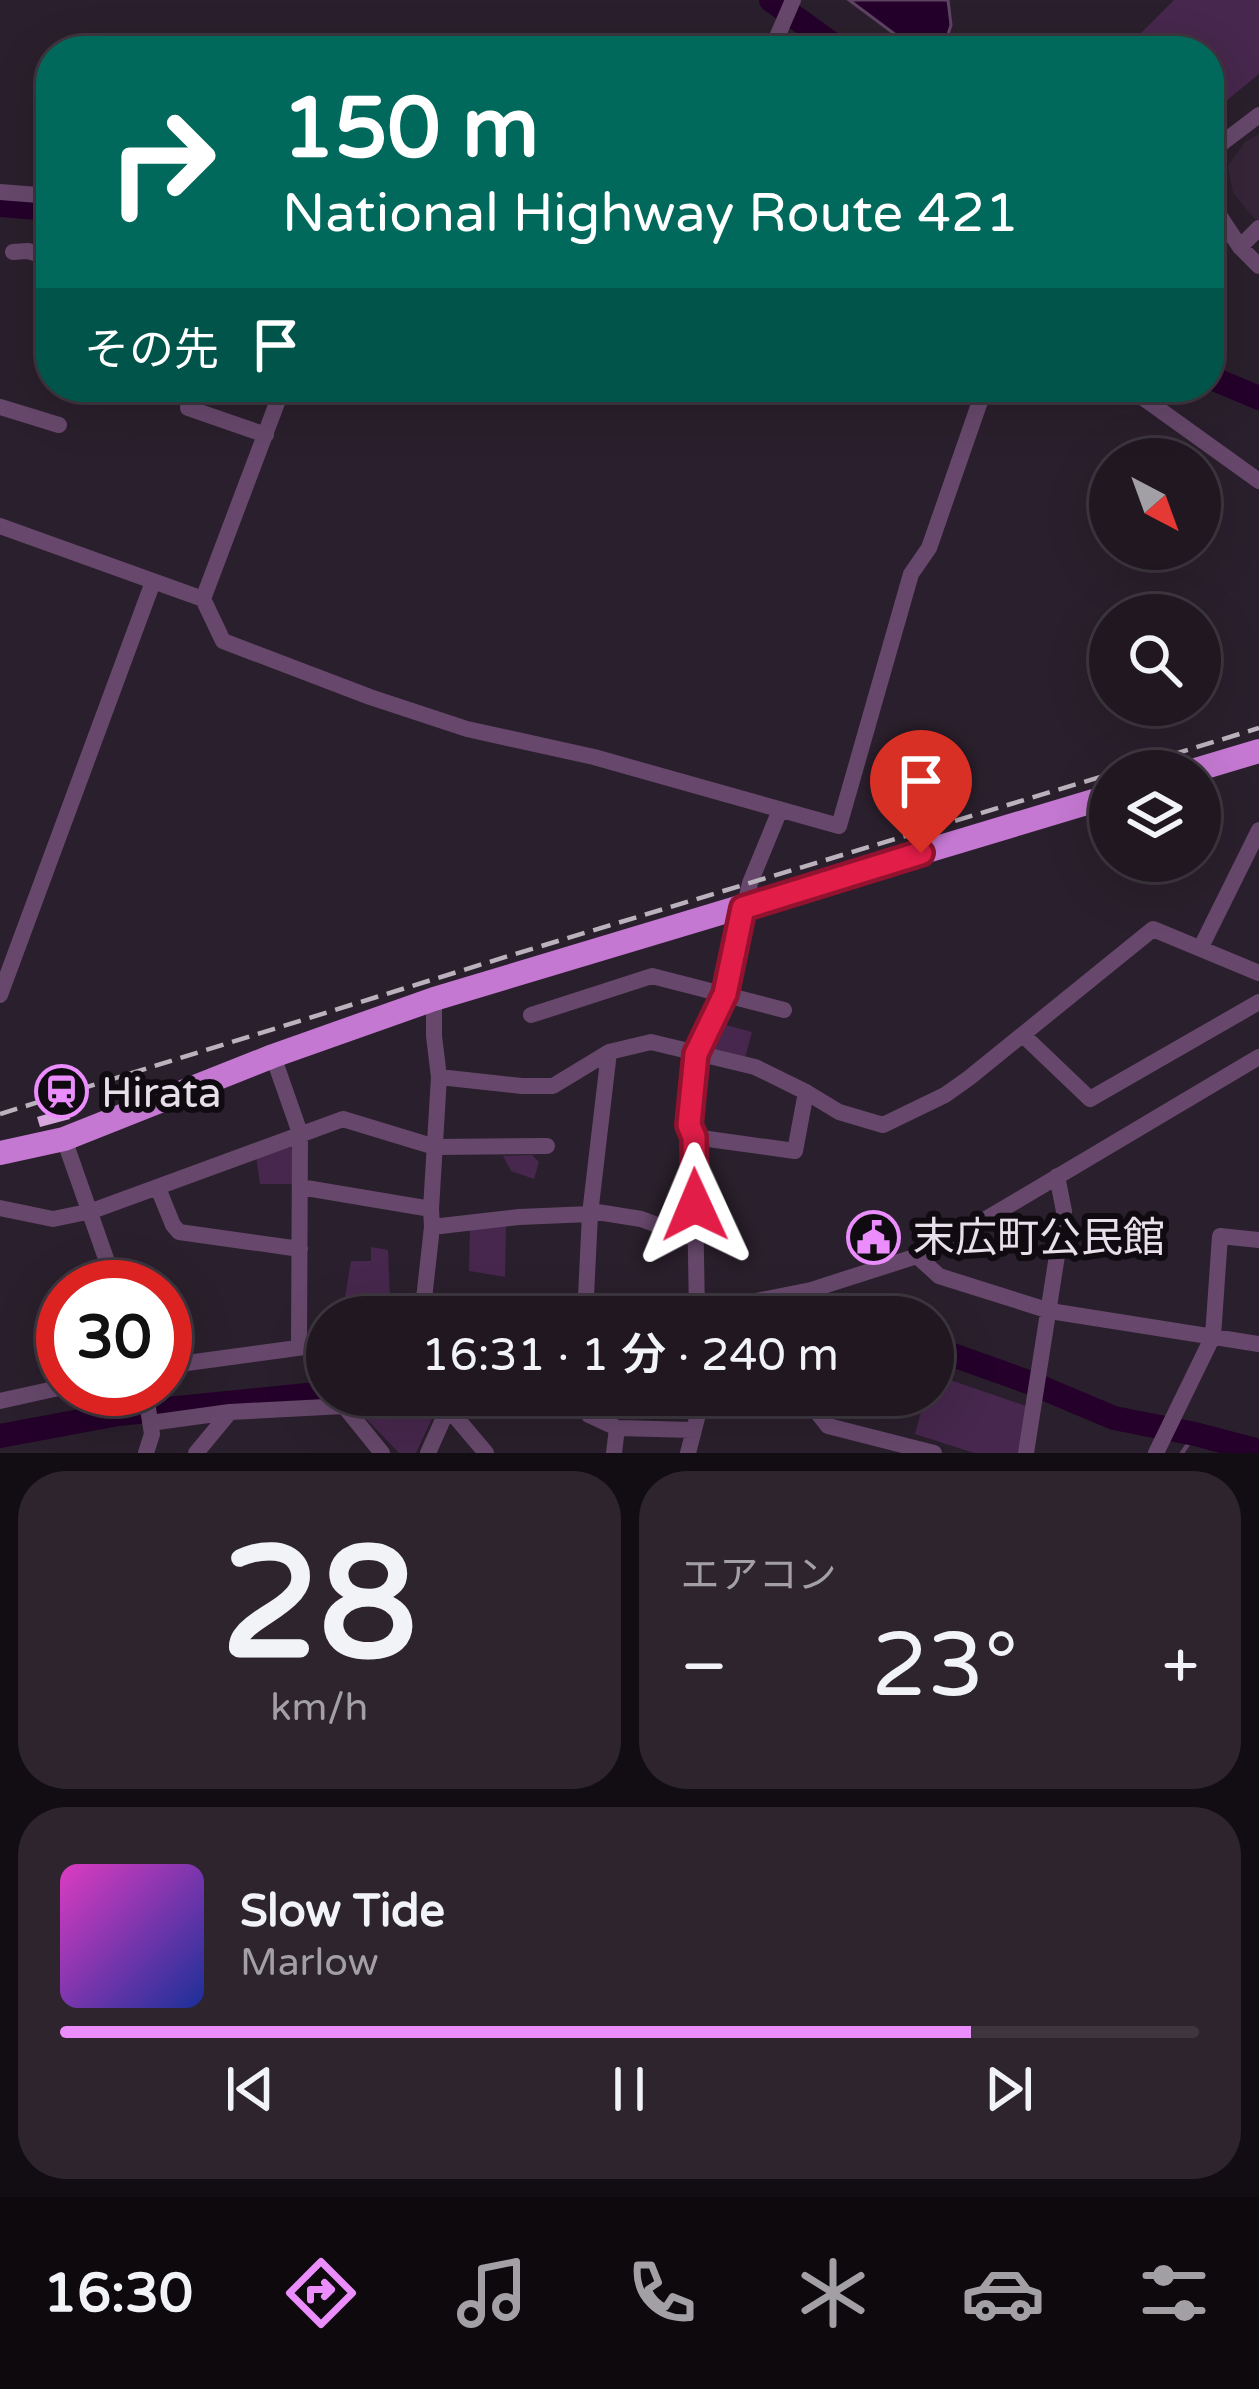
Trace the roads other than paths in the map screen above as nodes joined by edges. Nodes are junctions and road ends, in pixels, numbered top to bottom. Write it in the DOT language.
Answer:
graph roads {
  1 [pos="793,0"];
  2 [pos="777,36"];
  3 [pos="1259,115"];
  4 [pos="1224,142"];
  5 [pos="0,192"];
  6 [pos="36,195"];
  7 [pos="1224,223"];
  8 [pos="1259,228"];
  9 [pos="1240,247"];
  10 [pos="13,252"];
  11 [pos="36,253"];
  12 [pos="1259,266"];
  13 [pos="190,402"];
  14 [pos="278,402"];
  15 [pos="980,402"];
  16 [pos="1149,402"];
  17 [pos="0,407"];
  18 [pos="58,424"];
  19 [pos="266,435"];
  20 [pos="1259,481"];
  21 [pos="0,526"];
  22 [pos="153,582"];
  23 [pos="203,599"];
  24 [pos="1259,751"];
  25 [pos="1221,762"];
  26 [pos="1089,802"];
  27 [pos="779,810"];
  28 [pos="1259,830"];
  29 [pos="1253,862"];
  30 [pos="743,908"];
  31 [pos="1201,947"];
  32 [pos="1259,973"];
  33 [pos="4,975"];
  34 [pos="0,994"];
  35 [pos="725,994"];
  36 [pos="434,999"];
  37 [pos="1259,1002"];
  38 [pos="784,1010"];
  39 [pos="531,1015"];
  40 [pos="1024,1036"];
  41 [pos="609,1052"];
  42 [pos="696,1054"];
  43 [pos="273,1056"];
  44 [pos="1259,1057"];
  45 [pos="439,1077"];
  46 [pos="806,1092"];
  47 [pos="300,1133"];
  48 [pos="694,1137"];
  49 [pos="64,1139"];
  50 [pos="547,1146"];
  51 [pos="435,1147"];
  52 [pos="0,1153"];
  53 [pos="1058,1176"];
  54 [pos="300,1187"];
  55 [pos="158,1188"];
  56 [pos="0,1208"];
  57 [pos="92,1211"];
  58 [pos="590,1213"];
  59 [pos="431,1218"];
  60 [pos="695,1239"];
  61 [pos="1259,1240"];
  62 [pos="300,1249"];
  63 [pos="917,1256"];
  64 [pos="107,1260"];
  65 [pos="424,1296"];
  66 [pos="586,1296"];
  67 [pos="696,1296"];
  68 [pos="781,1296"];
  69 [pos="1050,1310"];
  70 [pos="1214,1336"];
  71 [pos="1259,1344"];
  72 [pos="299,1346"];
  73 [pos="306,1346"];
  74 [pos="192,1362"];
  75 [pos="36,1393"];
  76 [pos="0,1401"];
  77 [pos="230,1412"];
  78 [pos="149,1416"];
  79 [pos="444,1416"];
  80 [pos="461,1416"];
  81 [pos="591,1416"];
  82 [pos="698,1416"];
  83 [pos="821,1416"];
  84 [pos="149,1419"];
  85 [pos="616,1428"];
  86 [pos="694,1430"];
  87 [pos="1157,1449"];
  88 [pos="146,1453"];
  89 [pos="196,1453"];
  90 [pos="382,1453"];
  91 [pos="428,1453"];
  92 [pos="486,1453"];
  93 [pos="614,1453"];
  94 [pos="688,1453"];
  95 [pos="934,1453"];
  96 [pos="1026,1453"];
  1 -- 2 [label="street"];
  3 -- 4 [label="street"];
  5 -- 6 [label="street"];
  7 -- 9 [label="street"];
  8 -- 9 [label="street"];
  9 -- 12 [label="street"];
  10 -- 11 [label="street"];
  13 -- 19 [label="street"];
  14 -- 19 [label="street"];
  15 -- 27 [label="street"];
  16 -- 20 [label="street"];
  17 -- 18 [label="street"];
  19 -- 23 [label="street"];
  21 -- 22 [label="street"];
  22 -- 23 [label="street"];
  22 -- 33 [label="street"];
  23 -- 27 [label="street"];
  24 -- 25 [label="highway"];
  26 -- 30 [label="highway"];
  27 -- 30 [label="street"];
  28 -- 29 [label="street"];
  29 -- 31 [label="street"];
  30 -- 35 [label="street"];
  30 -- 36 [label="highway"];
  31 -- 32 [label="street"];
  31 -- 40 [label="street"];
  33 -- 34 [label="street"];
  35 -- 38 [label="street"];
  35 -- 39 [label="street"];
  35 -- 42 [label="street"];
  36 -- 43 [label="highway"];
  36 -- 45 [label="street"];
  37 -- 40 [label="street"];
  40 -- 46 [label="street"];
  41 -- 42 [label="street"];
  41 -- 45 [label="street"];
  41 -- 58 [label="street"];
  42 -- 46 [label="street"];
  42 -- 48 [label="street"];
  43 -- 47 [label="street"];
  43 -- 49 [label="highway"];
  44 -- 53 [label="street"];
  45 -- 51 [label="street"];
  46 -- 48 [label="street"];
  47 -- 51 [label="street"];
  47 -- 54 [label="street"];
  47 -- 55 [label="street"];
  48 -- 60 [label="street"];
  49 -- 52 [label="highway"];
  49 -- 57 [label="street"];
  50 -- 51 [label="street"];
  51 -- 59 [label="street"];
  53 -- 63 [label="street"];
  53 -- 69 [label="street"];
  54 -- 59 [label="street"];
  54 -- 62 [label="street"];
  55 -- 57 [label="street"];
  55 -- 62 [label="street"];
  56 -- 57 [label="street"];
  57 -- 64 [label="street"];
  58 -- 59 [label="street"];
  58 -- 60 [label="street"];
  58 -- 66 [label="street"];
  59 -- 65 [label="street"];
  60 -- 67 [label="street"];
  61 -- 70 [label="street"];
  62 -- 72 [label="street"];
  63 -- 68 [label="street"];
  63 -- 69 [label="street"];
  69 -- 70 [label="street"];
  69 -- 96 [label="street"];
  70 -- 71 [label="street"];
  70 -- 87 [label="street"];
  72 -- 73 [label="street"];
  72 -- 74 [label="street"];
  75 -- 76 [label="street"];
  77 -- 84 [label="street"];
  77 -- 89 [label="street"];
  77 -- 90 [label="street"];
  78 -- 84 [label="street"];
  79 -- 91 [label="street"];
  80 -- 92 [label="street"];
  81 -- 85 [label="street"];
  82 -- 86 [label="street"];
  83 -- 95 [label="street"];
  84 -- 88 [label="street"];
  85 -- 86 [label="street"];
  85 -- 93 [label="street"];
  86 -- 94 [label="street"];
}
